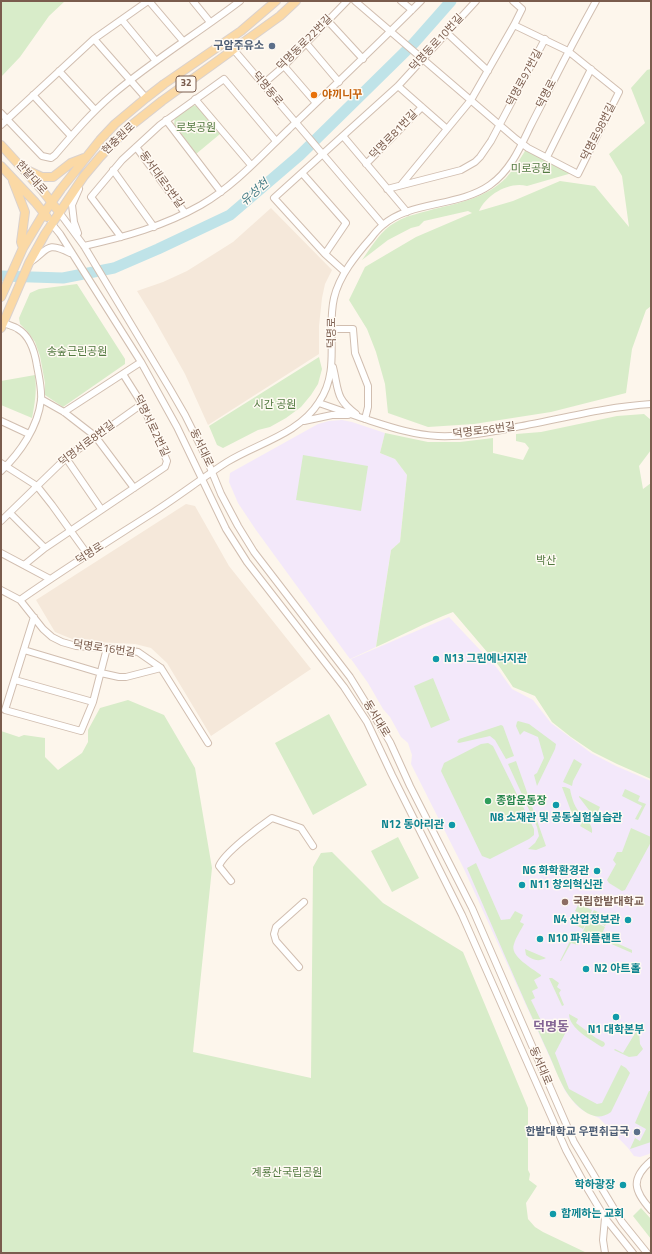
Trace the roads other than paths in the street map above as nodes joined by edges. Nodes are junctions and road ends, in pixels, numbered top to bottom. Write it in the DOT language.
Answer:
graph roads {
  1 [pos="149,1"];
  2 [pos="193,1"];
  3 [pos="276,1"];
  4 [pos="296,1"];
  5 [pos="347,1"];
  6 [pos="355,1"];
  7 [pos="401,1"];
  8 [pos="421,1"];
  9 [pos="476,1"];
  10 [pos="513,1"];
  11 [pos="596,1"];
  12 [pos="238,2"];
  13 [pos="412,10"];
  14 [pos="122,20"];
  15 [pos="328,21"];
  16 [pos="210,22"];
  17 [pos="514,25"];
  18 [pos="391,32"];
  19 [pos="447,33"];
  20 [pos="94,39"];
  21 [pos="545,39"];
  22 [pos="183,41"];
  23 [pos="306,43"];
  24 [pos="234,50"];
  25 [pos="568,51"];
  26 [pos="421,58"];
  27 [pos="363,59"];
  28 [pos="156,61"];
  29 [pos="284,66"];
  30 [pos="591,69"];
  31 [pos="59,71"];
  32 [pos="488,71"];
  33 [pos="130,80"];
  34 [pos="339,82"];
  35 [pos="262,84"];
  36 [pos="398,86"];
  37 [pos="33,95"];
  38 [pos="146,98"];
  39 [pos="195,99"];
  40 [pos="471,100"];
  41 [pos="316,103"];
  42 [pos="422,107"];
  43 [pos="95,110"];
  44 [pos="1,113"];
  45 [pos="7,120"];
  46 [pos="166,120"];
  47 [pos="1,125"];
  48 [pos="298,125"];
  49 [pos="500,126"];
  50 [pos="447,129"];
  51 [pos="71,136"];
  52 [pos="343,136"];
  53 [pos="276,141"];
  54 [pos="522,144"];
  55 [pos="1,145"];
  56 [pos="136,147"];
  57 [pos="321,153"];
  58 [pos="547,157"];
  59 [pos="85,158"];
  60 [pos="366,164"];
  61 [pos="251,165"];
  62 [pos="1,166"];
  63 [pos="20,166"];
  64 [pos="113,170"];
  65 [pos="302,173"];
  66 [pos="84,176"];
  67 [pos="13,178"];
  68 [pos="401,185"];
  69 [pos="388,189"];
  70 [pos="221,192"];
  71 [pos="52,202"];
  72 [pos="59,212"];
  73 [pos="407,212"];
  74 [pos="185,213"];
  75 [pos="44,214"];
  76 [pos="52,223"];
  77 [pos="383,225"];
  78 [pos="154,227"];
  79 [pos="121,237"];
  80 [pos="23,248"];
  81 [pos="85,248"];
  82 [pos="71,254"];
  83 [pos="325,254"];
  84 [pos="29,263"];
  85 [pos="345,272"];
  86 [pos="3,294"];
  87 [pos="2,326"];
  88 [pos="332,329"];
  89 [pos="141,362"];
  90 [pos="332,363"];
  91 [pos="123,374"];
  92 [pos="41,399"];
  93 [pos="319,403"];
  94 [pos="142,404"];
  95 [pos="651,404"];
  96 [pos="64,412"];
  97 [pos="363,418"];
  98 [pos="1,421"];
  99 [pos="304,421"];
  100 [pos="29,434"];
  101 [pos="95,436"];
  102 [pos="66,458"];
  103 [pos="4,465"];
  104 [pos="1,471"];
  105 [pos="212,473"];
  106 [pos="202,480"];
  107 [pos="37,486"];
  108 [pos="134,488"];
  109 [pos="101,510"];
  110 [pos="10,513"];
  111 [pos="1,521"];
  112 [pos="71,531"];
  113 [pos="45,548"];
  114 [pos="1,553"];
  115 [pos="88,555"];
  116 [pos="24,564"];
  117 [pos="50,579"];
  118 [pos="1,590"];
  119 [pos="20,600"];
  120 [pos="34,617"];
  121 [pos="107,648"];
  122 [pos="24,650"];
  123 [pos="161,668"];
  124 [pos="101,673"];
  125 [pos="15,680"];
  126 [pos="93,702"];
  127 [pos="208,743"];
  128 [pos="313,846"];
  129 [pos="231,881"];
  130 [pos="304,902"];
  131 [pos="299,967"];
  132 [pos="651,1161"];
  133 [pos="651,1210"];
  134 [pos="605,1218"];
  135 [pos="605,1253"];
  136 [pos="633,1253"];
  137 [pos="647,1253"];
  1 -- 14 [label="street"];
  1 -- 22 [label="street"];
  2 -- 16 [label="street"];
  3 -- 38 [label="main road, 현충원로 / 32"];
  4 -- 24 [label="main road, 현충원로 / 32"];
  5 -- 15 [label="street, 덕명동로22번길"];
  6 -- 18 [label="street"];
  7 -- 13 [label="street"];
  8 -- 13 [label="street, 동서대로5번길"];
  9 -- 19 [label="street, 덕명동로10번길"];
  10 -- 17 [label="street"];
  11 -- 25 [label="street, 덕명로"];
  12 -- 16 [label="street"];
  13 -- 18 [label="street, 동서대로5번길"];
  14 -- 20 [label="street"];
  14 -- 28 [label="street"];
  15 -- 23 [label="street, 덕명동로22번길"];
  15 -- 27 [label="street"];
  16 -- 22 [label="street"];
  17 -- 21 [label="street, 덕명로97번길"];
  17 -- 32 [label="street"];
  18 -- 26 [label="street"];
  18 -- 27 [label="street, 동서대로5번길"];
  19 -- 26 [label="street, 덕명동로10번길"];
  19 -- 32 [label="street"];
  20 -- 31 [label="street"];
  20 -- 33 [label="street"];
  21 -- 25 [label="street, 덕명로98번길"];
  21 -- 49 [label="street, 덕명로97번길"];
  22 -- 28 [label="street"];
  23 -- 29 [label="street, 덕명동로22번길"];
  23 -- 34 [label="street"];
  24 -- 35 [label="street, 덕명동로"];
  24 -- 66 [label="main road, 현충원로 / 32"];
  25 -- 30 [label="street, 덕명로98번길"];
  25 -- 54 [label="street, 덕명로"];
  26 -- 36 [label="street, 덕명동로10번길"];
  26 -- 40 [label="street"];
  27 -- 34 [label="street, 동서대로5번길"];
  28 -- 33 [label="street"];
  29 -- 35 [label="street, 덕명동로22번길"];
  29 -- 41 [label="street"];
  30 -- 58 [label="street"];
  30 -- 58 [label="street, 덕명로98번길"];
  31 -- 37 [label="street"];
  31 -- 43 [label="street"];
  32 -- 40 [label="street"];
  33 -- 38 [label="street"];
  33 -- 43 [label="street"];
  34 -- 41 [label="street, 동서대로5번길"];
  35 -- 48 [label="street, 덕명동로"];
  36 -- 42 [label="street"];
  36 -- 52 [label="street, 덕명동로10번길"];
  37 -- 45 [label="street"];
  37 -- 51 [label="street"];
  38 -- 59 [label="main road, 현충원로"];
  39 -- 46 [label="street"];
  39 -- 53 [label="street"];
  39 -- 61 [label="street"];
  40 -- 49 [label="street"];
  40 -- 50 [label="street"];
  41 -- 48 [label="street, 동서대로5번길"];
  42 -- 50 [label="street"];
  42 -- 60 [label="street, 덕명로81번길"];
  43 -- 51 [label="street"];
  44 -- 45 [label="street"];
  45 -- 47 [label="street"];
  45 -- 51 [label="street"];
  46 -- 56 [label="street"];
  46 -- 70 [label="street"];
  48 -- 53 [label="street, 동서대로5번길"];
  48 -- 57 [label="street, 덕명동로"];
  49 -- 54 [label="street"];
  49 -- 68 [label="street, 덕명로97번길"];
  50 -- 68 [label="street"];
  52 -- 57 [label="street, 덕명동로10번길"];
  52 -- 60 [label="street, 덕명로81번길"];
  53 -- 61 [label="street, 동서대로5번길"];
  54 -- 58 [label="street, 덕명로98번길"];
  54 -- 73 [label="street, 덕명로"];
  55 -- 63 [label="main road, 한밭대로"];
  56 -- 64 [label="street"];
  56 -- 74 [label="street, 동서대로5번길"];
  57 -- 65 [label="street, 덕명동로10번길"];
  57 -- 77 [label="street"];
  59 -- 63 [label="main road"];
  59 -- 71 [label="main road, 현충원로"];
  60 -- 69 [label="street, 덕명로81번길"];
  61 -- 70 [label="street, 동서대로5번길"];
  62 -- 67 [label="main road, 한밭대로"];
  63 -- 71 [label="main road, 한밭대로"];
  64 -- 78 [label="street"];
  64 -- 79 [label="street"];
  65 -- 83 [label="street"];
  65 -- 83 [label="street, 덕명동로10번길"];
  66 -- 72 [label="main road, 현충원로 / 32"];
  66 -- 81 [label="street"];
  67 -- 75 [label="main road, 한밭대로"];
  67 -- 80 [label="main road"];
  68 -- 69 [label="street, 덕명로97번길"];
  69 -- 73 [label="street, 덕명로81번길"];
  70 -- 74 [label="street, 동서대로5번길"];
  71 -- 72 [label="main road, 한밭대로"];
  71 -- 75 [label="main road, 현충원로"];
  72 -- 76 [label="main road, 현충원로 / 32"];
  72 -- 81 [label="street, 동서대로"];
  73 -- 77 [label="street, 덕명로"];
  74 -- 78 [label="street, 동서대로5번길"];
  75 -- 76 [label="main road, 한밭대로"];
  75 -- 80 [label="main road, 현충원로"];
  76 -- 82 [label="street, 동서대로"];
  76 -- 84 [label="main road, 현충원로 / 32"];
  77 -- 85 [label="street, 덕명로"];
  78 -- 79 [label="street, 동서대로5번길"];
  79 -- 81 [label="street, 동서대로5번길"];
  80 -- 86 [label="main road, 현충원로"];
  81 -- 105 [label="street, 동서대로"];
  82 -- 84 [label="street"];
  82 -- 89 [label="street, 동서대로"];
  83 -- 85 [label="street"];
  84 -- 87 [label="main road, 현충원로 / 32"];
  85 -- 88 [label="street, 덕명로"];
  87 -- 92 [label="street"];
  88 -- 90 [label="street, 덕명로"];
  88 -- 97 [label="street"];
  89 -- 91 [label="street"];
  89 -- 106 [label="street, 동서대로"];
  90 -- 93 [label="street, 덕명로"];
  90 -- 97 [label="street"];
  91 -- 94 [label="street, 덕명서로2번길"];
  91 -- 96 [label="street"];
  92 -- 96 [label="street"];
  92 -- 100 [label="street"];
  93 -- 97 [label="street, 덕명로56번길"];
  93 -- 99 [label="street, 덕명로"];
  94 -- 101 [label="street, 덕명서로8번길"];
  94 -- 108 [label="street, 덕명서로2번길"];
  95 -- 97 [label="street, 덕명로56번길"];
  96 -- 101 [label="street"];
  97 -- 99 [label="street"];
  98 -- 100 [label="street"];
  99 -- 105 [label="street, 덕명로"];
  100 -- 103 [label="street"];
  101 -- 102 [label="street, 덕명서로8번길"];
  101 -- 108 [label="street"];
  102 -- 107 [label="street, 덕명서로8번길"];
  102 -- 109 [label="street"];
  103 -- 104 [label="street"];
  103 -- 107 [label="street"];
  105 -- 106 [label="street, 덕명로"];
  105 -- 137 [label="street, 동서대로"];
  106 -- 115 [label="street, 덕명로"];
  106 -- 134 [label="street, 동서대로"];
  107 -- 110 [label="street, 덕명서로8번길"];
  107 -- 112 [label="street"];
  108 -- 109 [label="street, 덕명서로2번길"];
  109 -- 112 [label="street, 덕명서로2번길"];
  110 -- 111 [label="street, 덕명서로8번길"];
  110 -- 113 [label="street"];
  112 -- 113 [label="street, 덕명서로2번길"];
  112 -- 115 [label="street"];
  113 -- 116 [label="street, 덕명서로2번길"];
  114 -- 116 [label="street"];
  115 -- 117 [label="street, 덕명로"];
  116 -- 117 [label="street"];
  117 -- 119 [label="street, 덕명로"];
  118 -- 119 [label="street"];
  119 -- 120 [label="street, 덕명로16번길"];
  120 -- 121 [label="street, 덕명로16번길"];
  120 -- 122 [label="street"];
  121 -- 123 [label="street, 덕명로16번길"];
  121 -- 124 [label="street"];
  122 -- 124 [label="street"];
  122 -- 125 [label="street"];
  123 -- 124 [label="street"];
  123 -- 127 [label="street, 덕명로16번길"];
  124 -- 126 [label="street"];
  125 -- 126 [label="street"];
  125 -- 126 [label="street"];
  128 -- 129 [label="street"];
  130 -- 131 [label="street"];
  132 -- 133 [label="street"];
  134 -- 135 [label="street"];
  134 -- 136 [label="street, 동서대로"];
}
